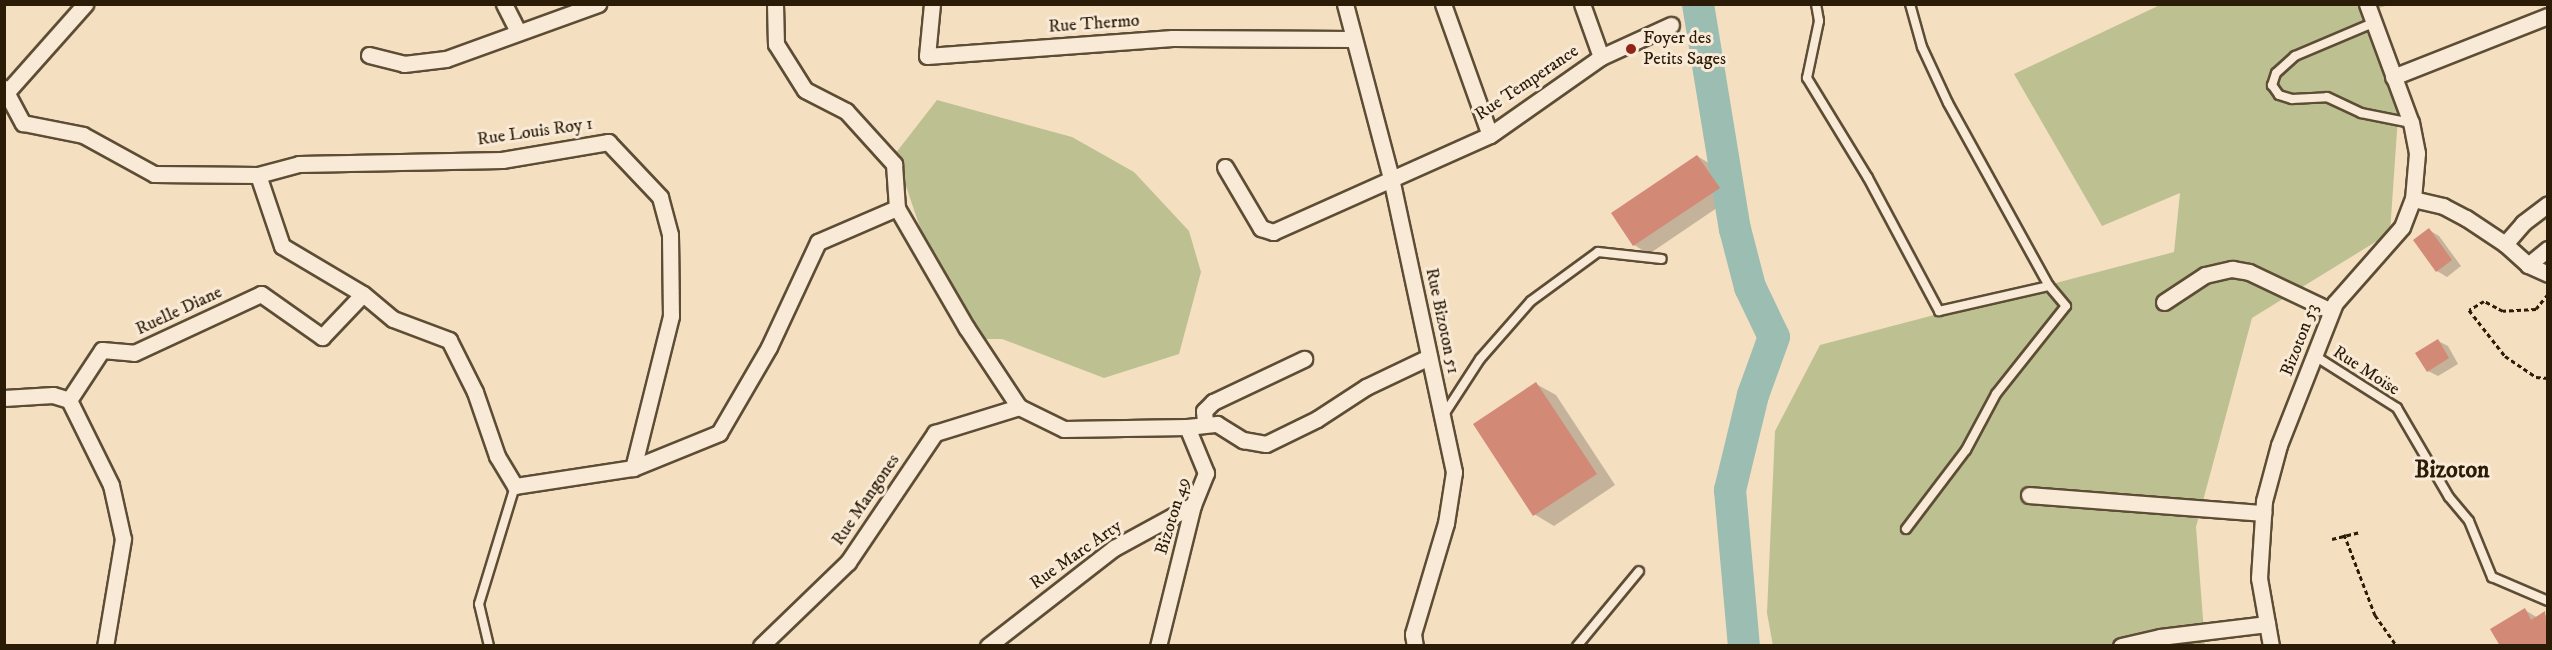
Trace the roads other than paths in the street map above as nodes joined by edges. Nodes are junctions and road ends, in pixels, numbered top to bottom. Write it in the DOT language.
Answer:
graph roads {
  1 [pos="85,4"];
  2 [pos="504,4"];
  3 [pos="598,4"];
  4 [pos="775,4"];
  5 [pos="932,4"];
  6 [pos="1443,4"];
  7 [pos="1582,4"];
  8 [pos="1816,4"];
  9 [pos="1910,4"];
  10 [pos="2367,4"];
  11 [pos="1347,5"];
  12 [pos="2547,15"];
  13 [pos="2373,23"];
  14 [pos="1671,26"];
  15 [pos="518,31"];
  16 [pos="1352,39"];
  17 [pos="369,55"];
  18 [pos="1601,57"];
  19 [pos="2393,77"];
  20 [pos="6,90"];
  21 [pos="2411,123"];
  22 [pos="1490,135"];
  23 [pos="1225,168"];
  24 [pos="258,175"];
  25 [pos="1391,178"];
  26 [pos="2414,199"];
  27 [pos="2547,204"];
  28 [pos="897,208"];
  29 [pos="2505,244"];
  30 [pos="2547,249"];
  31 [pos="1662,259"];
  32 [pos="2528,265"];
  33 [pos="2547,274"];
  34 [pos="2049,286"];
  35 [pos="363,294"];
  36 [pos="2164,302"];
  37 [pos="2331,311"];
  38 [pos="2315,356"];
  39 [pos="1429,357"];
  40 [pos="1304,359"];
  41 [pos="4,398"];
  42 [pos="69,400"];
  43 [pos="1019,407"];
  44 [pos="1442,417"];
  45 [pos="1205,422"];
  46 [pos="1187,427"];
  47 [pos="633,468"];
  48 [pos="515,486"];
  49 [pos="2029,495"];
  50 [pos="1193,505"];
  51 [pos="2263,513"];
  52 [pos="1906,529"];
  53 [pos="1639,571"];
  54 [pos="2547,601"];
  55 [pos="2267,624"];
  56 [pos="105,645"];
  57 [pos="489,645"];
  58 [pos="760,645"];
  59 [pos="988,645"];
  60 [pos="1158,645"];
  61 [pos="1415,645"];
  62 [pos="1577,645"];
  63 [pos="2121,645"];
  64 [pos="2271,645"];
  1 -- 20 [label="street"];
  2 -- 15 [label="street"];
  3 -- 15 [label="street"];
  4 -- 28 [label="street"];
  5 -- 16 [label="street, Rue Thermo"];
  6 -- 22 [label="street"];
  7 -- 18 [label="street, Rue Temperance"];
  8 -- 34 [label="lane"];
  9 -- 34 [label="lane"];
  10 -- 13 [label="street, Bizoton 53"];
  11 -- 16 [label="street, Rue Bizoton 51"];
  12 -- 19 [label="street"];
  13 -- 19 [label="street, Bizoton 53"];
  13 -- 21 [label="lane"];
  14 -- 18 [label="street"];
  15 -- 17 [label="street"];
  16 -- 25 [label="street, Rue Bizoton 51"];
  18 -- 22 [label="street, Rue Temperance"];
  19 -- 21 [label="street, Bizoton 53"];
  20 -- 24 [label="street, Rue Louis Roy 1"];
  21 -- 26 [label="street, Bizoton 53"];
  22 -- 25 [label="street, Rue Temperance"];
  23 -- 25 [label="street, Rue Temperance"];
  24 -- 35 [label="street"];
  24 -- 47 [label="street, Rue Louis Roy 1"];
  25 -- 39 [label="street, Rue Bizoton 51"];
  26 -- 29 [label="street"];
  26 -- 37 [label="street, Bizoton 53"];
  27 -- 29 [label="street"];
  28 -- 43 [label="street"];
  28 -- 47 [label="street"];
  29 -- 32 [label="street"];
  30 -- 32 [label="street"];
  31 -- 44 [label="lane"];
  32 -- 33 [label="street"];
  34 -- 52 [label="lane"];
  35 -- 42 [label="street, Ruelle Diane"];
  35 -- 48 [label="street"];
  36 -- 37 [label="street"];
  37 -- 38 [label="street, Bizoton 53"];
  38 -- 51 [label="street, Bizoton 53"];
  38 -- 54 [label="lane, Rue Moïse"];
  39 -- 44 [label="street, Rue Bizoton 51"];
  39 -- 45 [label="street"];
  40 -- 45 [label="street"];
  41 -- 42 [label="street"];
  42 -- 56 [label="street"];
  43 -- 46 [label="street"];
  43 -- 58 [label="street, Rue Mangones"];
  44 -- 61 [label="street, Rue Bizoton 51"];
  45 -- 46 [label="street"];
  46 -- 50 [label="street, Bizoton 49"];
  47 -- 48 [label="street"];
  48 -- 57 [label="lane"];
  49 -- 51 [label="street"];
  50 -- 59 [label="street, Rue Marc Arty"];
  50 -- 60 [label="street, Bizoton 49"];
  51 -- 55 [label="street, Bizoton 53"];
  53 -- 62 [label="lane"];
  55 -- 63 [label="street"];
  55 -- 64 [label="street, Bizoton 53"];
}
